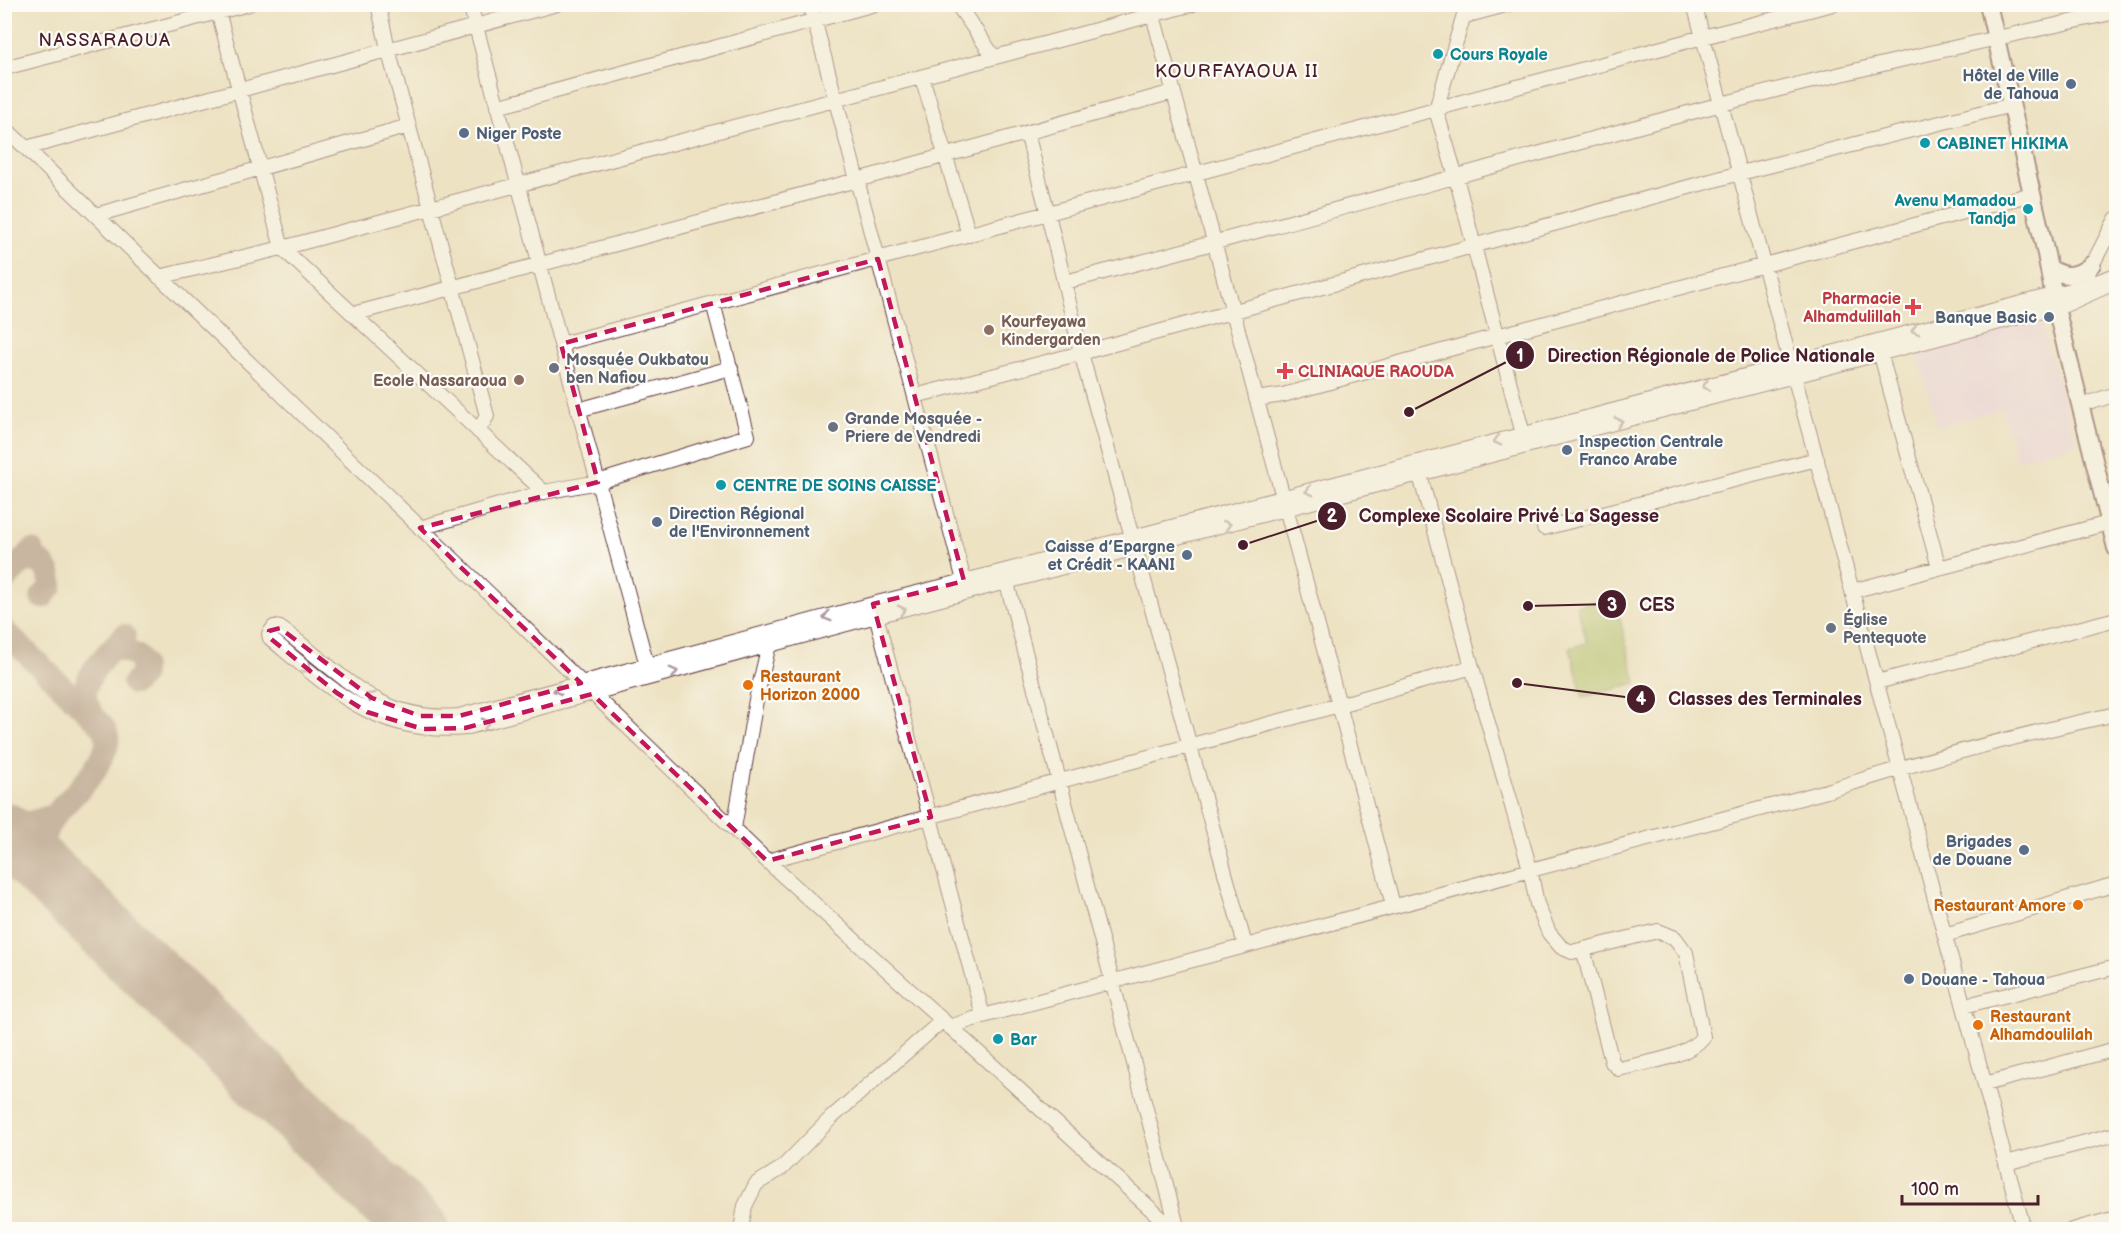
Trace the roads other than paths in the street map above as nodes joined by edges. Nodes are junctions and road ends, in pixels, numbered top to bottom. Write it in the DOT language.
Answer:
graph roads {
  1 [pos="249,4"];
  2 [pos="378,4"];
  3 [pos="470,4"];
  4 [pos="557,4"];
  5 [pos="810,4"];
  6 [pos="875,4"];
  7 [pos="957,4"];
  8 [pos="1193,4"];
  9 [pos="1509,4"];
  10 [pos="1694,4"];
  11 [pos="1833,4"];
  12 [pos="1988,4"];
  13 [pos="218,9"];
  14 [pos="1151,10"];
  15 [pos="1466,10"];
  16 [pos="2116,12"];
  17 [pos="814,21"];
  18 [pos="475,26"];
  19 [pos="1703,37"];
  20 [pos="1996,38"];
  21 [pos="388,49"];
  22 [pos="994,57"];
  23 [pos="4,68"];
  24 [pos="922,77"];
  25 [pos="239,90"];
  26 [pos="1173,92"];
  27 [pos="836,100"];
  28 [pos="1721,105"];
  29 [pos="2012,105"];
  30 [pos="497,107"];
  31 [pos="1436,110"];
  32 [pos="409,126"];
  33 [pos="4,127"];
  34 [pos="1027,133"];
  35 [pos="26,148"];
  36 [pos="946,155"];
  37 [pos="261,168"];
  38 [pos="1740,172"];
  39 [pos="1196,174"];
  40 [pos="1456,177"];
  41 [pos="857,180"];
  42 [pos="518,185"];
  43 [pos="2032,194"];
  44 [pos="431,209"];
  45 [pos="1048,214"];
  46 [pos="96,215"];
  47 [pos="2116,219"];
  48 [pos="969,235"];
  49 [pos="1214,244"];
  50 [pos="1474,245"];
  51 [pos="282,248"];
  52 [pos="878,259"];
  53 [pos="2049,262"];
  54 [pos="539,263"];
  55 [pos="2092,264"];
  56 [pos="1765,265"];
  57 [pos="2116,275"];
  58 [pos="159,277"];
  59 [pos="1065,282"];
  60 [pos="2116,282"];
  61 [pos="452,287"];
  62 [pos="2079,288"];
  63 [pos="2059,300"];
  64 [pos="713,303"];
  65 [pos="1232,311"];
  66 [pos="353,314"];
  67 [pos="1497,336"];
  68 [pos="561,344"];
  69 [pos="1081,352"];
  70 [pos="1880,352"];
  71 [pos="731,368"];
  72 [pos="1792,369"];
  73 [pos="2116,394"];
  74 [pos="915,396"];
  75 [pos="1256,399"];
  76 [pos="2092,402"];
  77 [pos="578,410"];
  78 [pos="478,431"];
  79 [pos="1524,440"];
  80 [pos="1817,459"];
  81 [pos="1418,468"];
  82 [pos="598,482"];
  83 [pos="544,492"];
  84 [pos="2116,503"];
  85 [pos="1285,504"];
  86 [pos="2113,522"];
  87 [pos="420,528"];
  88 [pos="1544,528"];
  89 [pos="1135,543"];
  90 [pos="2116,548"];
  91 [pos="1940,568"];
  92 [pos="1005,577"];
  93 [pos="966,587"];
  94 [pos="1852,591"];
  95 [pos="875,610"];
  96 [pos="2116,619"];
  97 [pos="772,632"];
  98 [pos="768,647"];
  99 [pos="1472,667"];
  100 [pos="649,671"];
  101 [pos="1877,682"];
  102 [pos="581,683"];
  103 [pos="592,694"];
  104 [pos="1339,705"];
  105 [pos="2116,714"];
  106 [pos="1189,746"];
  107 [pos="1900,767"];
  108 [pos="1060,782"];
  109 [pos="931,817"];
  110 [pos="734,828"];
  111 [pos="766,861"];
  112 [pos="1530,869"];
  113 [pos="2116,884"];
  114 [pos="1393,905"];
  115 [pos="1945,935"];
  116 [pos="1245,945"];
  117 [pos="1583,950"];
  118 [pos="2116,967"];
  119 [pos="1112,981"];
  120 [pos="1964,1006"];
  121 [pos="983,1016"];
  122 [pos="946,1023"];
  123 [pos="2116,1049"];
  124 [pos="1985,1084"];
  125 [pos="2116,1134"];
  126 [pos="2006,1163"];
  127 [pos="2116,1218"];
  128 [pos="741,1230"];
  129 [pos="1176,1230"];
  130 [pos="2024,1230"];
  131 [pos="2072,1230"];
  1 -- 13 [label="street"];
  2 -- 21 [label="street"];
  3 -- 18 [label="street"];
  4 -- 18 [label="street"];
  5 -- 17 [label="street"];
  6 -- 17 [label="street"];
  7 -- 22 [label="street"];
  8 -- 14 [label="street"];
  9 -- 15 [label="street"];
  10 -- 19 [label="street"];
  11 -- 19 [label="street"];
  12 -- 20 [label="main road"];
  13 -- 23 [label="street"];
  13 -- 25 [label="street"];
  14 -- 22 [label="street"];
  14 -- 26 [label="street"];
  15 -- 31 [label="street"];
  16 -- 20 [label="street"];
  17 -- 27 [label="street"];
  17 -- 30 [label="street"];
  18 -- 21 [label="street"];
  18 -- 30 [label="street"];
  19 -- 28 [label="street"];
  19 -- 31 [label="street"];
  20 -- 28 [label="street"];
  20 -- 29 [label="main road"];
  21 -- 25 [label="street"];
  21 -- 32 [label="street"];
  22 -- 24 [label="street"];
  24 -- 27 [label="street"];
  24 -- 36 [label="street"];
  25 -- 35 [label="street"];
  25 -- 37 [label="street"];
  26 -- 34 [label="street"];
  26 -- 39 [label="street"];
  27 -- 41 [label="street"];
  27 -- 42 [label="street"];
  28 -- 38 [label="street"];
  28 -- 40 [label="street"];
  29 -- 38 [label="street"];
  29 -- 43 [label="main road"];
  30 -- 42 [label="street"];
  31 -- 39 [label="street"];
  31 -- 40 [label="street"];
  32 -- 37 [label="street"];
  32 -- 44 [label="street"];
  33 -- 35 [label="street"];
  34 -- 36 [label="street"];
  34 -- 45 [label="street"];
  35 -- 46 [label="street"];
  36 -- 41 [label="street"];
  36 -- 48 [label="street"];
  37 -- 46 [label="street"];
  37 -- 51 [label="street"];
  38 -- 50 [label="street"];
  38 -- 56 [label="street"];
  39 -- 45 [label="street"];
  39 -- 49 [label="street"];
  40 -- 49 [label="street"];
  40 -- 50 [label="street"];
  41 -- 52 [label="street"];
  41 -- 54 [label="street"];
  42 -- 44 [label="street"];
  42 -- 54 [label="street"];
  43 -- 53 [label="main road"];
  43 -- 56 [label="street"];
  44 -- 51 [label="street"];
  44 -- 61 [label="street"];
  45 -- 48 [label="street"];
  45 -- 59 [label="street"];
  46 -- 58 [label="street"];
  47 -- 55 [label="street"];
  48 -- 52 [label="street"];
  49 -- 59 [label="street"];
  49 -- 65 [label="street"];
  50 -- 65 [label="street"];
  50 -- 67 [label="street"];
  51 -- 58 [label="street"];
  51 -- 66 [label="street"];
  52 -- 64 [label="street"];
  52 -- 74 [label="street"];
  53 -- 55 [label="main road"];
  53 -- 63 [label="main road"];
  54 -- 61 [label="street"];
  54 -- 68 [label="street"];
  55 -- 62 [label="street"];
  56 -- 67 [label="street"];
  56 -- 72 [label="street"];
  57 -- 62 [label="street"];
  58 -- 87 [label="street"];
  59 -- 69 [label="street"];
  60 -- 63 [label="street"];
  61 -- 66 [label="street"];
  61 -- 78 [label="street"];
  62 -- 63 [label="street"];
  63 -- 70 [label="street"];
  63 -- 72 [label="street, one-way"];
  63 -- 76 [label="main road"];
  63 -- 86 [label="main road"];
  64 -- 68 [label="street"];
  64 -- 71 [label="street"];
  65 -- 69 [label="street"];
  65 -- 75 [label="street"];
  66 -- 78 [label="street"];
  67 -- 75 [label="street"];
  67 -- 79 [label="street"];
  68 -- 77 [label="street"];
  69 -- 74 [label="street"];
  69 -- 89 [label="street"];
  70 -- 72 [label="street"];
  70 -- 91 [label="street"];
  71 -- 77 [label="street"];
  71 -- 82 [label="street"];
  72 -- 79 [label="street"];
  72 -- 80 [label="street"];
  73 -- 76 [label="street"];
  74 -- 93 [label="street"];
  75 -- 85 [label="street"];
  76 -- 84 [label="main road"];
  77 -- 82 [label="street"];
  78 -- 83 [label="street"];
  79 -- 81 [label="street"];
  80 -- 88 [label="street"];
  80 -- 94 [label="street"];
  81 -- 85 [label="street"];
  81 -- 99 [label="street"];
  82 -- 83 [label="street"];
  82 -- 100 [label="street"];
  83 -- 87 [label="street"];
  85 -- 89 [label="street"];
  85 -- 104 [label="street"];
  86 -- 90 [label="main road"];
  86 -- 91 [label="street"];
  87 -- 102 [label="street"];
  89 -- 92 [label="street"];
  89 -- 106 [label="street"];
  91 -- 94 [label="street"];
  92 -- 93 [label="street"];
  92 -- 108 [label="street"];
  93 -- 95 [label="street"];
  94 -- 101 [label="street"];
  95 -- 97 [label="street, one-way"];
  95 -- 98 [label="street"];
  95 -- 109 [label="street"];
  96 -- 101 [label="street"];
  97 -- 98 [label="street"];
  97 -- 100 [label="street"];
  100 -- 98 [label="street, one-way"];
  98 -- 110 [label="street"];
  99 -- 104 [label="street"];
  99 -- 112 [label="street"];
  100 -- 102 [label="street"];
  100 -- 103 [label="street"];
  101 -- 107 [label="street"];
  102 -- 103 [label="street"];
  102 -- 103 [label="street, one-way"];
  103 -- 110 [label="street"];
  104 -- 106 [label="street"];
  104 -- 114 [label="street"];
  105 -- 107 [label="street"];
  106 -- 108 [label="street"];
  106 -- 116 [label="street"];
  107 -- 112 [label="street"];
  107 -- 115 [label="street"];
  108 -- 109 [label="street"];
  108 -- 119 [label="street"];
  109 -- 111 [label="street"];
  109 -- 121 [label="street"];
  110 -- 111 [label="street"];
  111 -- 122 [label="street"];
  112 -- 114 [label="street"];
  112 -- 117 [label="street"];
  113 -- 115 [label="street"];
  114 -- 116 [label="street"];
  115 -- 120 [label="street"];
  116 -- 119 [label="street"];
  117 -- 117 [label="street"];
  118 -- 120 [label="street"];
  119 -- 121 [label="street"];
  119 -- 129 [label="street"];
  120 -- 124 [label="street"];
  121 -- 122 [label="street"];
  122 -- 128 [label="street"];
  122 -- 129 [label="street"];
  123 -- 124 [label="street"];
  124 -- 126 [label="street"];
  125 -- 126 [label="street"];
  126 -- 130 [label="street"];
  127 -- 131 [label="street"];
}
